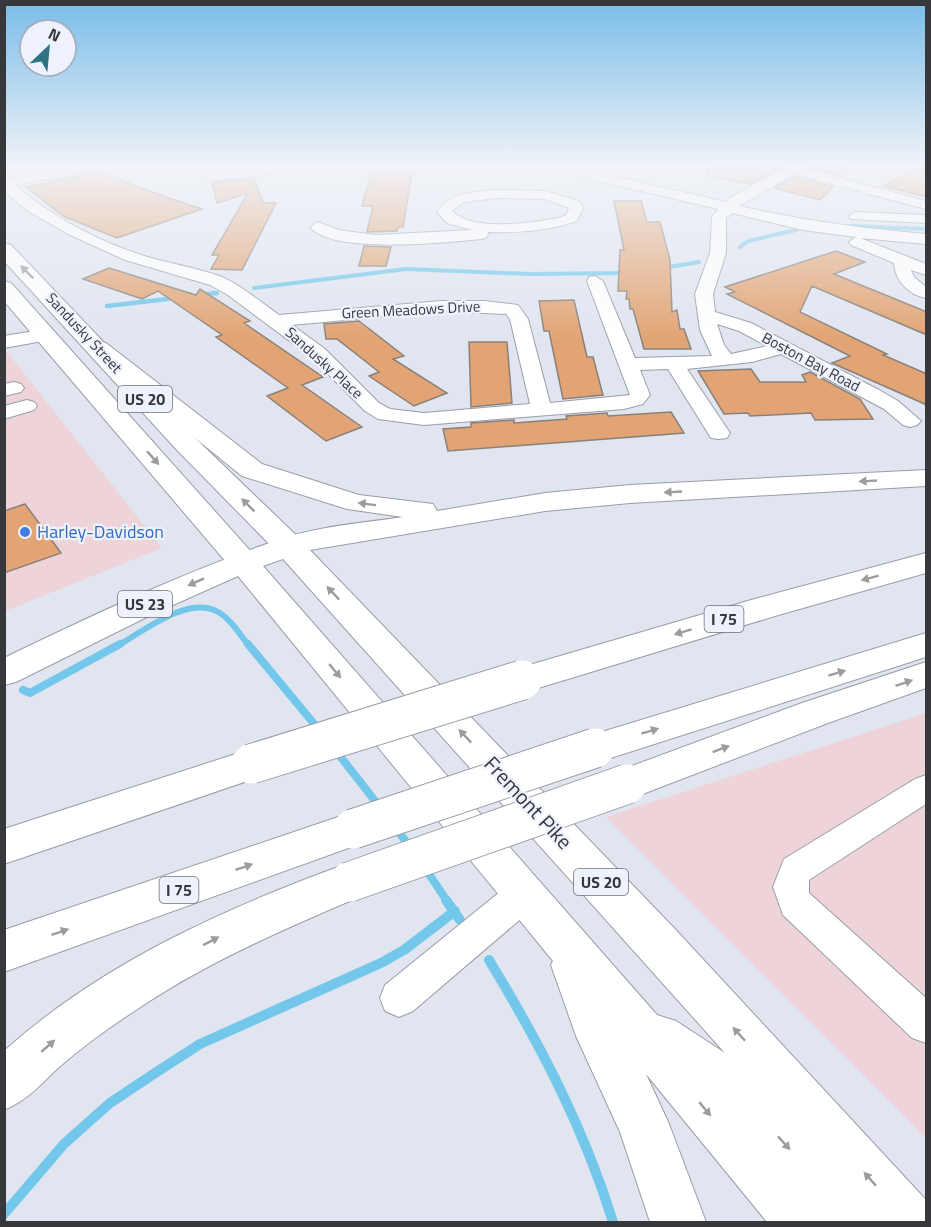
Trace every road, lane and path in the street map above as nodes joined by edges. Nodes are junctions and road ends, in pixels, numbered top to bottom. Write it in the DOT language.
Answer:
graph roads {
  1 [pos="61,224"];
  2 [pos="455,224"];
  3 [pos="473,224"];
  4 [pos="554,224"];
  5 [pos="719,224"];
  6 [pos="815,224"];
  7 [pos="318,227"];
  8 [pos="523,229"];
  9 [pos="842,231"];
  10 [pos="441,238"];
  11 [pos="923,240"];
  12 [pos="4,249"];
  13 [pos="902,260"];
  14 [pos="927,270"];
  15 [pos="595,281"];
  16 [pos="4,287"];
  17 [pos="927,293"];
  18 [pos="707,315"];
  19 [pos="277,321"];
  20 [pos="47,335"];
  21 [pos="4,342"];
  22 [pos="781,346"];
  23 [pos="98,348"];
  24 [pos="725,360"];
  25 [pos="673,362"];
  26 [pos="627,364"];
  27 [pos="27,406"];
  28 [pos="541,409"];
  29 [pos="4,413"];
  30 [pos="910,421"];
  31 [pos="718,434"];
  32 [pos="185,443"];
  33 [pos="927,478"];
  34 [pos="488,510"];
  35 [pos="290,546"];
  36 [pos="243,562"];
  37 [pos="927,563"];
  38 [pos="927,645"];
  39 [pos="4,673"];
  40 [pos="927,675"];
  41 [pos="927,788"];
  42 [pos="4,847"];
  43 [pos="524,894"];
  44 [pos="567,946"];
  45 [pos="4,951"];
  46 [pos="399,998"];
  47 [pos="625,1015"];
  48 [pos="927,1024"];
  49 [pos="4,1085"];
  50 [pos="678,1222"];
  51 [pos="802,1222"];
  52 [pos="857,1222"];
  53 [pos="909,1222"];
  1 -- 19 [label="street, Sandusky Place"];
  2 -- 10 [label="street"];
  3 -- 8 [label="street"];
  4 -- 8 [label="street"];
  5 -- 18 [label="street"];
  6 -- 9 [label="street"];
  7 -- 10 [label="street"];
  8 -- 10 [label="street"];
  9 -- 11 [label="street"];
  9 -- 13 [label="street"];
  23 -- 12 [label="main road, Sandusky Street / US 20, one-way"];
  13 -- 14 [label="street"];
  13 -- 17 [label="street"];
  15 -- 26 [label="street"];
  16 -- 20 [label="main road, Sandusky Street / US 20"];
  18 -- 22 [label="street, Boston Bay Road"];
  18 -- 24 [label="street"];
  19 -- 28 [label="street, Sandusky Place"];
  19 -- 28 [label="street, Green Meadows Drive"];
  20 -- 21 [label="street"];
  20 -- 32 [label="main road"];
  20 -- 36 [label="main road, Sandusky Street / US 20, one-way"];
  22 -- 24 [label="street"];
  22 -- 30 [label="street, Boston Bay Road"];
  23 -- 32 [label="main road, Sandusky Street / US 20"];
  34 -- 23 [label="main road, one-way"];
  24 -- 25 [label="street"];
  25 -- 26 [label="street"];
  25 -- 31 [label="street"];
  26 -- 28 [label="street, Sandusky Place"];
  27 -- 29 [label="street"];
  35 -- 32 [label="main road, Sandusky Street / US 20, one-way"];
  33 -- 34 [label="main road, one-way"];
  34 -- 35 [label="main road"];
  35 -- 36 [label="main road, US 23"];
  53 -- 35 [label="main road, Fremont Pike / US 20, one-way"];
  36 -- 39 [label="main road, US 23, one-way"];
  36 -- 43 [label="main road, US 20, one-way"];
  37 -- 42 [label="main road, I 75, one-way, bridge"];
  45 -- 38 [label="main road, I 75, one-way, bridge"];
  49 -- 40 [label="main road, one-way, bridge"];
  41 -- 48 [label="street"];
  43 -- 44 [label="main road, US 20"];
  43 -- 46 [label="street"];
  44 -- 47 [label="main road, US 20"];
  44 -- 50 [label="main road"];
  47 -- 51 [label="main road, US 20, one-way"];
  47 -- 52 [label="main road, one-way"];
}
